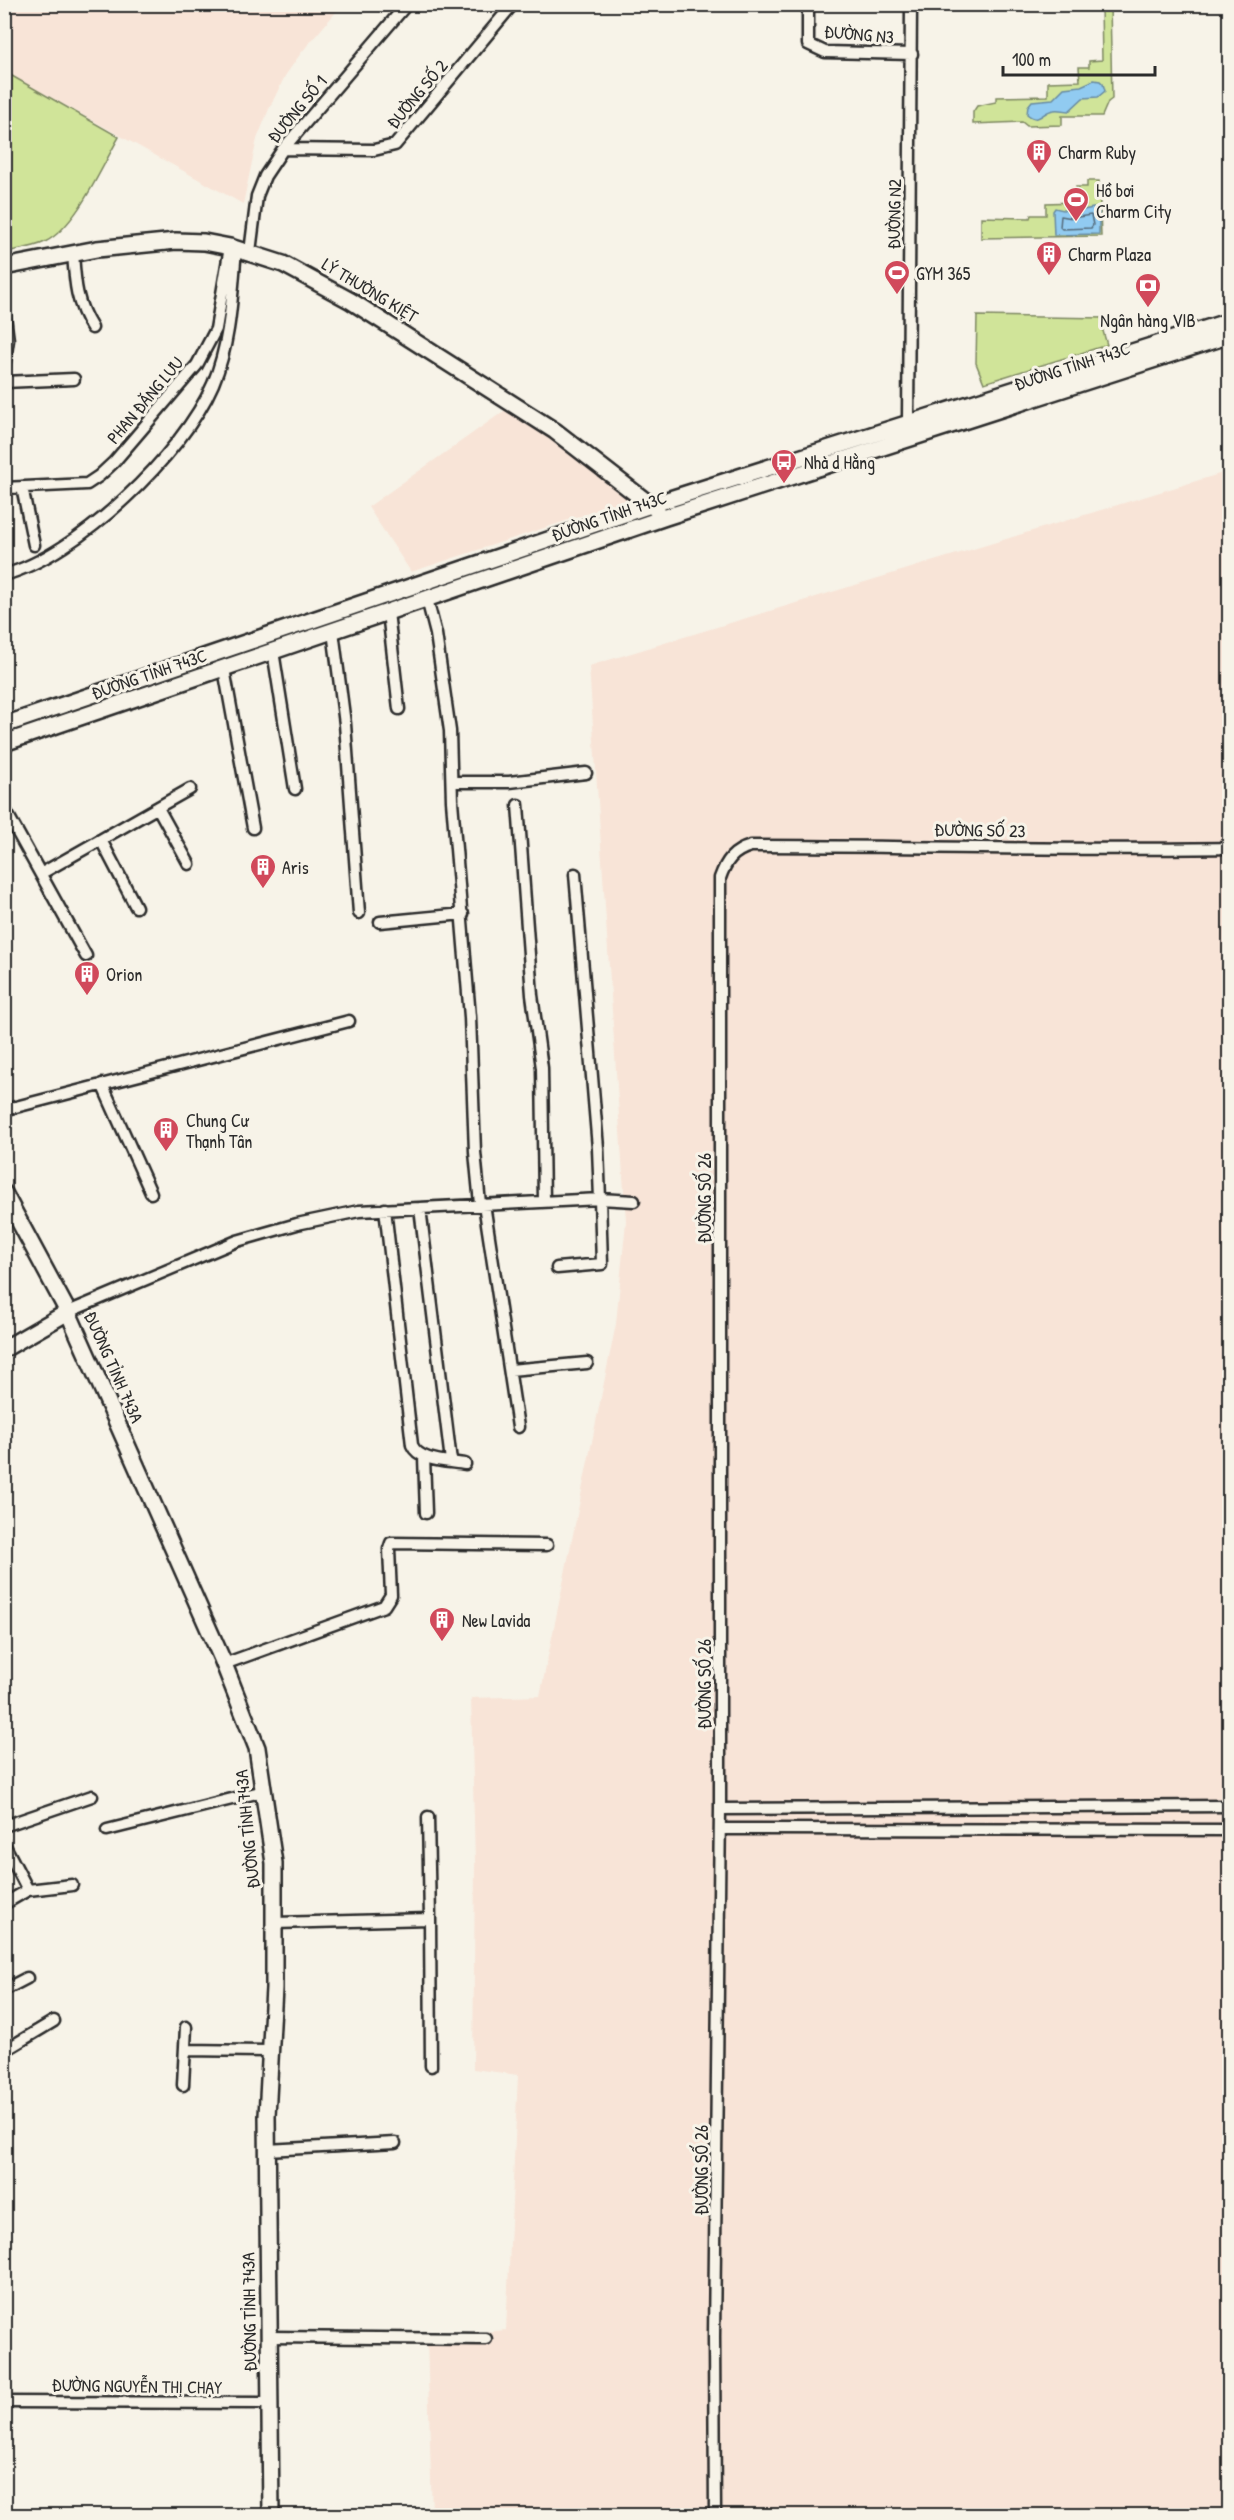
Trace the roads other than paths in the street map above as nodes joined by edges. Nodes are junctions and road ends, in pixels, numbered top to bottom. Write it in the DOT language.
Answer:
graph roads {
  1 [pos="407,4"];
  2 [pos="513,4"];
  3 [pos="808,4"];
  4 [pos="911,4"];
  5 [pos="912,54"];
  6 [pos="283,149"];
  7 [pos="239,249"];
  8 [pos="73,253"];
  9 [pos="4,267"];
  10 [pos="4,309"];
  11 [pos="1230,321"];
  12 [pos="92,328"];
  13 [pos="1230,336"];
  14 [pos="1138,357"];
  15 [pos="4,367"];
  16 [pos="74,379"];
  17 [pos="4,382"];
  18 [pos="908,423"];
  19 [pos="913,439"];
  20 [pos="22,487"];
  21 [pos="4,488"];
  22 [pos="651,505"];
  23 [pos="666,517"];
  24 [pos="34,545"];
  25 [pos="4,575"];
  26 [pos="427,599"];
  27 [pos="388,612"];
  28 [pos="333,631"];
  29 [pos="273,651"];
  30 [pos="224,669"];
  31 [pos="399,709"];
  32 [pos="4,725"];
  33 [pos="4,743"];
  34 [pos="586,773"];
  35 [pos="453,782"];
  36 [pos="190,789"];
  37 [pos="295,789"];
  38 [pos="518,805"];
  39 [pos="4,808"];
  40 [pos="158,808"];
  41 [pos="253,828"];
  42 [pos="101,840"];
  43 [pos="1230,848"];
  44 [pos="732,856"];
  45 [pos="189,864"];
  46 [pos="42,873"];
  47 [pos="575,874"];
  48 [pos="136,907"];
  49 [pos="358,913"];
  50 [pos="463,914"];
  51 [pos="380,922"];
  52 [pos="86,956"];
  53 [pos="349,1020"];
  54 [pos="102,1084"];
  55 [pos="4,1110"];
  56 [pos="4,1193"];
  57 [pos="151,1193"];
  58 [pos="600,1199"];
  59 [pos="544,1201"];
  60 [pos="634,1201"];
  61 [pos="482,1204"];
  62 [pos="420,1208"];
  63 [pos="385,1209"];
  64 [pos="556,1268"];
  65 [pos="68,1312"];
  66 [pos="4,1349"];
  67 [pos="587,1363"];
  68 [pos="510,1370"];
  69 [pos="518,1427"];
  70 [pos="424,1457"];
  71 [pos="451,1461"];
  72 [pos="465,1464"];
  73 [pos="426,1513"];
  74 [pos="547,1545"];
  75 [pos="224,1664"];
  76 [pos="264,1791"];
  77 [pos="92,1796"];
  78 [pos="1230,1806"];
  79 [pos="720,1809"];
  80 [pos="1015,1809"];
  81 [pos="428,1817"];
  82 [pos="4,1826"];
  83 [pos="720,1829"];
  84 [pos="107,1830"];
  85 [pos="1017,1830"];
  86 [pos="1230,1830"];
  87 [pos="4,1844"];
  88 [pos="72,1885"];
  89 [pos="28,1890"];
  90 [pos="4,1905"];
  91 [pos="430,1919"];
  92 [pos="274,1923"];
  93 [pos="27,1978"];
  94 [pos="4,1990"];
  95 [pos="54,2021"];
  96 [pos="186,2027"];
  97 [pos="185,2050"];
  98 [pos="4,2051"];
  99 [pos="270,2051"];
  100 [pos="431,2066"];
  101 [pos="183,2085"];
  102 [pos="395,2143"];
  103 [pos="267,2150"];
  104 [pos="268,2337"];
  105 [pos="486,2339"];
  106 [pos="4,2402"];
  107 [pos="270,2403"];
  108 [pos="271,2516"];
  109 [pos="715,2516"];
  1 -- 6 [label="street, ĐƯỜNG SỐ 1"];
  2 -- 6 [label="street, ĐƯỜNG SỐ 2"];
  3 -- 5 [label="street, ĐƯỜNG N3"];
  4 -- 5 [label="street, ĐƯỜNG N2"];
  5 -- 18 [label="street, ĐƯỜNG N2"];
  6 -- 7 [label="street, ĐƯỜNG SỐ 1"];
  7 -- 8 [label="main road, LÝ THƯỜNG KIỆT"];
  7 -- 20 [label="street, PHAN ĐĂNG LƯU"];
  7 -- 22 [label="main road, LÝ THƯỜNG KIỆT"];
  7 -- 25 [label="street"];
  8 -- 9 [label="main road, LÝ THƯỜNG KIỆT"];
  8 -- 12 [label="street"];
  10 -- 15 [label="street"];
  11 -- 14 [label="main road, ĐƯỜNG TỈNH 743C"];
  13 -- 14 [label="main road, ĐƯỜNG TỈNH 743C"];
  14 -- 18 [label="main road, ĐƯỜNG TỈNH 743C"];
  14 -- 19 [label="main road, ĐƯỜNG TỈNH 743C"];
  16 -- 17 [label="street"];
  18 -- 19 [label="main road"];
  18 -- 22 [label="main road, ĐƯỜNG TỈNH 743C"];
  19 -- 23 [label="main road, ĐƯỜNG TỈNH 743C"];
  20 -- 21 [label="street, PHAN ĐĂNG LƯU"];
  20 -- 24 [label="street"];
  22 -- 23 [label="main road, LÝ THƯỜNG KIỆT"];
  22 -- 32 [label="main road, ĐƯỜNG TỈNH 743C"];
  23 -- 26 [label="main road, ĐƯỜNG TỈNH 743C"];
  26 -- 27 [label="main road, ĐƯỜNG TỈNH 743C"];
  26 -- 35 [label="street"];
  27 -- 28 [label="main road, ĐƯỜNG TỈNH 743C"];
  27 -- 31 [label="street"];
  28 -- 29 [label="main road, ĐƯỜNG TỈNH 743C"];
  28 -- 49 [label="street"];
  29 -- 30 [label="main road, ĐƯỜNG TỈNH 743C"];
  29 -- 37 [label="street"];
  30 -- 33 [label="main road, ĐƯỜNG TỈNH 743C"];
  30 -- 41 [label="street"];
  34 -- 35 [label="street"];
  35 -- 50 [label="street"];
  36 -- 40 [label="street"];
  38 -- 59 [label="street"];
  39 -- 46 [label="street"];
  40 -- 42 [label="street"];
  40 -- 45 [label="street"];
  42 -- 46 [label="street"];
  42 -- 48 [label="street"];
  43 -- 44 [label="street, ĐƯỜNG SỐ 23"];
  44 -- 79 [label="street, ĐƯỜNG SỐ 26"];
  46 -- 52 [label="street"];
  47 -- 58 [label="street"];
  50 -- 51 [label="street"];
  50 -- 61 [label="street"];
  53 -- 54 [label="street"];
  54 -- 55 [label="street"];
  54 -- 57 [label="street"];
  56 -- 65 [label="main road, ĐƯỜNG TỈNH 743A"];
  58 -- 59 [label="street"];
  58 -- 60 [label="street"];
  58 -- 64 [label="street"];
  59 -- 61 [label="street"];
  61 -- 62 [label="street"];
  61 -- 68 [label="street"];
  62 -- 63 [label="street"];
  62 -- 71 [label="street"];
  63 -- 65 [label="street"];
  63 -- 70 [label="street"];
  65 -- 66 [label="main road"];
  65 -- 75 [label="main road, ĐƯỜNG TỈNH 743A"];
  67 -- 68 [label="street"];
  68 -- 69 [label="street"];
  70 -- 71 [label="street"];
  70 -- 73 [label="street"];
  71 -- 72 [label="street"];
  74 -- 75 [label="street"];
  75 -- 76 [label="main road, ĐƯỜNG TỈNH 743A"];
  76 -- 84 [label="street"];
  76 -- 92 [label="main road, ĐƯỜNG TỈNH 743A"];
  77 -- 82 [label="street"];
  78 -- 80 [label="street"];
  79 -- 80 [label="street"];
  79 -- 83 [label="street, ĐƯỜNG SỐ 26"];
  80 -- 85 [label="street"];
  81 -- 91 [label="street"];
  83 -- 85 [label="street"];
  83 -- 109 [label="street, ĐƯỜNG SỐ 26"];
  85 -- 86 [label="street"];
  87 -- 89 [label="street"];
  88 -- 89 [label="street"];
  89 -- 90 [label="street"];
  91 -- 92 [label="street"];
  91 -- 100 [label="street"];
  92 -- 99 [label="main road, ĐƯỜNG TỈNH 743A"];
  93 -- 94 [label="street"];
  95 -- 98 [label="street"];
  96 -- 97 [label="street"];
  97 -- 99 [label="street"];
  97 -- 101 [label="street"];
  99 -- 103 [label="main road, ĐƯỜNG TỈNH 743A"];
  102 -- 103 [label="street"];
  103 -- 104 [label="main road, ĐƯỜNG TỈNH 743A"];
  104 -- 105 [label="street"];
  104 -- 107 [label="main road, ĐƯỜNG TỈNH 743A"];
  106 -- 107 [label="street, ĐƯỜNG NGUYỄN THỊ CHẠY"];
  107 -- 108 [label="main road, ĐƯỜNG TỈNH 743A"];
}
